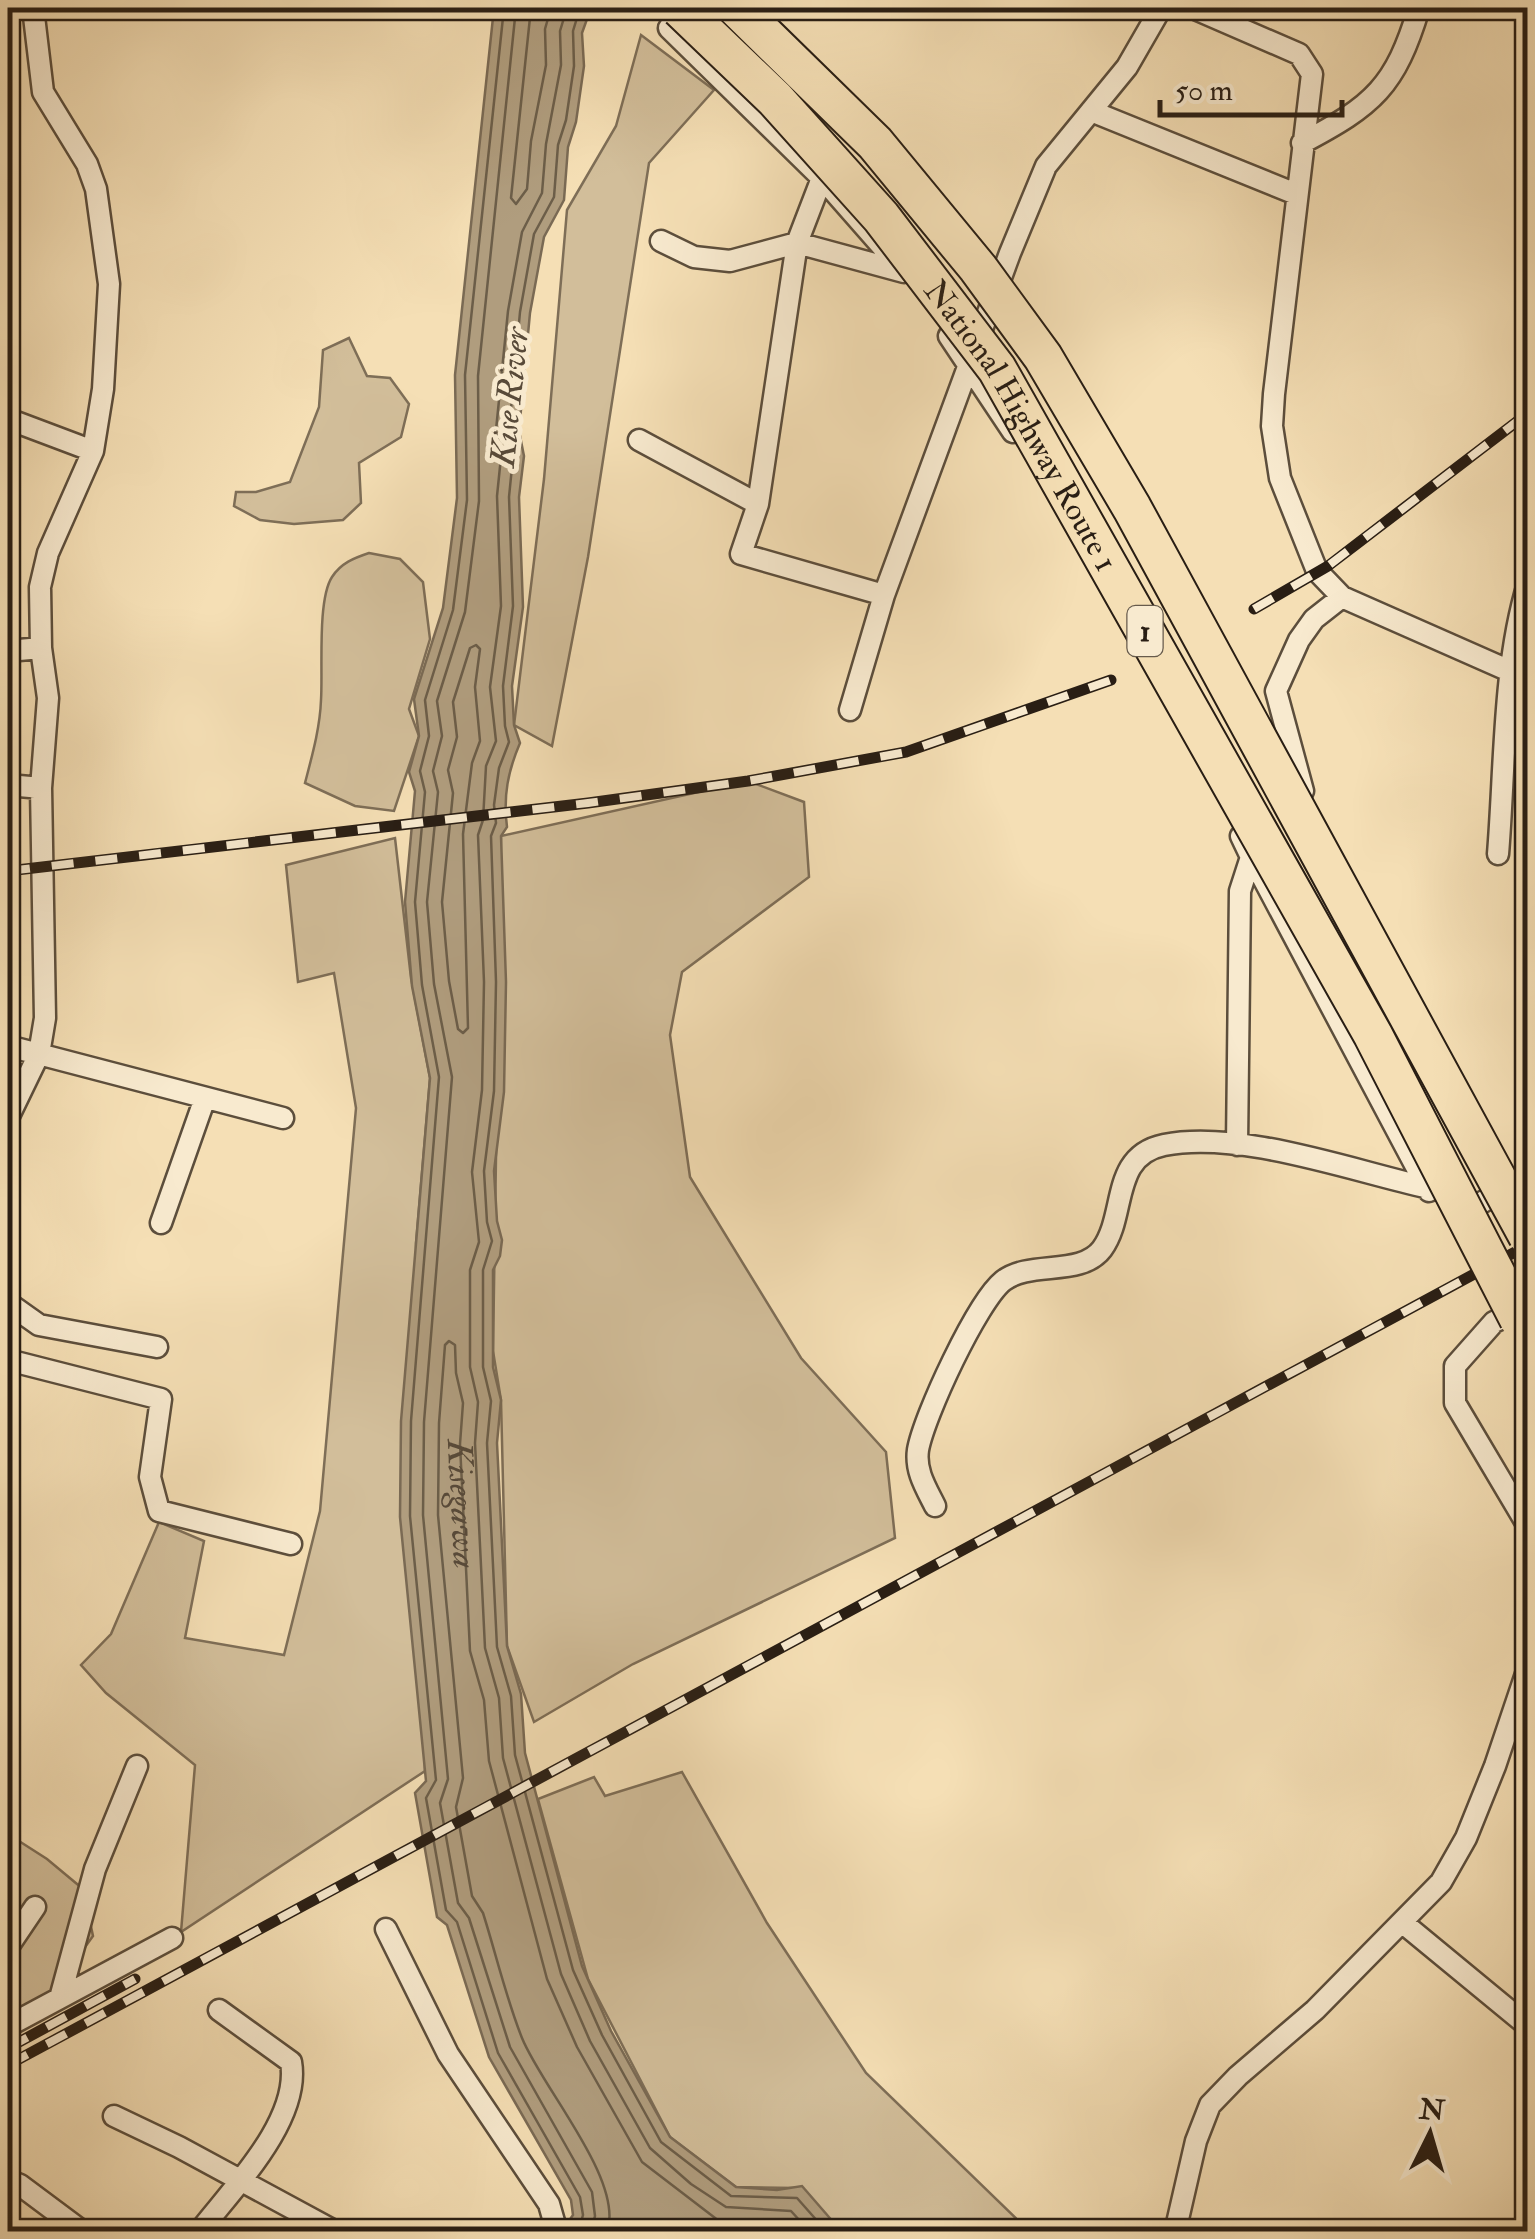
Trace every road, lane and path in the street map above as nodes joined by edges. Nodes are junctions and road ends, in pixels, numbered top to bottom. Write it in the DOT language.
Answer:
graph roads {
  1 [pos="33,8"];
  2 [pos="682,8"];
  3 [pos="737,8"];
  4 [pos="1161,8"];
  5 [pos="1193,8"];
  6 [pos="1419,8"];
  7 [pos="1091,111"];
  8 [pos="1302,142"];
  9 [pos="822,178"];
  10 [pos="1296,194"];
  11 [pos="662,242"];
  12 [pos="797,243"];
  13 [pos="904,272"];
  14 [pos="971,366"];
  15 [pos="8,420"];
  16 [pos="639,440"];
  17 [pos="93,451"];
  18 [pos="758,504"];
  19 [pos="1528,584"];
  20 [pos="884,595"];
  21 [pos="1342,597"];
  22 [pos="41,648"];
  23 [pos="8,651"];
  24 [pos="1520,674"];
  25 [pos="850,710"];
  26 [pos="8,785"];
  27 [pos="40,788"];
  28 [pos="1303,791"];
  29 [pos="1498,854"];
  30 [pos="1251,856"];
  31 [pos="8,1046"];
  32 [pos="39,1054"];
  33 [pos="205,1098"];
  34 [pos="8,1118"];
  35 [pos="283,1118"];
  36 [pos="1237,1145"];
  37 [pos="1528,1176"];
  38 [pos="1425,1187"];
  39 [pos="161,1223"];
  40 [pos="1528,1236"];
  41 [pos="8,1304"];
  42 [pos="1523,1312"];
  43 [pos="157,1347"];
  44 [pos="8,1360"];
  45 [pos="936,1506"];
  46 [pos="1528,1526"];
  47 [pos="291,1544"];
  48 [pos="1528,1668"];
  49 [pos="138,1766"];
  50 [pos="35,1907"];
  51 [pos="1403,1922"];
  52 [pos="386,1928"];
  53 [pos="172,1938"];
  54 [pos="8,1946"];
  55 [pos="60,1998"];
  56 [pos="219,2010"];
  57 [pos="8,2026"];
  58 [pos="1528,2026"];
  59 [pos="114,2116"];
  60 [pos="8,2180"];
  61 [pos="240,2180"];
  62 [pos="82,2232"];
  63 [pos="198,2232"];
  64 [pos="336,2232"];
  65 [pos="556,2232"];
  66 [pos="1175,2232"];
  1 -- 17 [label="street"];
  2 -- 9 [label="street"];
  2 -- 42 [label="highway, National Highway Route 1 / 1, bridge"];
  3 -- 40 [label="highway, National Highway Route 1 / 1, bridge"];
  4 -- 7 [label="street"];
  5 -- 8 [label="street"];
  6 -- 8 [label="street"];
  7 -- 10 [label="street"];
  7 -- 14 [label="street"];
  8 -- 10 [label="street"];
  9 -- 12 [label="street"];
  9 -- 13 [label="street"];
  10 -- 21 [label="street"];
  11 -- 12 [label="street"];
  12 -- 13 [label="street"];
  12 -- 18 [label="street"];
  13 -- 14 [label="street"];
  14 -- 20 [label="street"];
  14 -- 30 [label="street"];
  15 -- 17 [label="street"];
  16 -- 18 [label="street"];
  17 -- 22 [label="street"];
  18 -- 20 [label="street"];
  19 -- 24 [label="street"];
  20 -- 25 [label="street"];
  21 -- 24 [label="street"];
  21 -- 28 [label="street"];
  22 -- 23 [label="street"];
  22 -- 27 [label="street"];
  24 -- 29 [label="street"];
  26 -- 27 [label="street"];
  27 -- 32 [label="street"];
  30 -- 36 [label="street"];
  30 -- 38 [label="street"];
  31 -- 32 [label="street"];
  32 -- 33 [label="street"];
  32 -- 34 [label="street"];
  33 -- 35 [label="street"];
  33 -- 39 [label="street"];
  36 -- 38 [label="street"];
  36 -- 45 [label="street"];
  37 -- 38 [label="street"];
  41 -- 43 [label="street"];
  42 -- 46 [label="street"];
  44 -- 47 [label="street"];
  48 -- 51 [label="street"];
  49 -- 55 [label="street"];
  50 -- 54 [label="street"];
  51 -- 58 [label="street"];
  51 -- 66 [label="street"];
  52 -- 65 [label="street"];
  53 -- 55 [label="street"];
  55 -- 57 [label="street"];
  56 -- 61 [label="street"];
  59 -- 61 [label="street"];
  60 -- 62 [label="street"];
  61 -- 63 [label="street"];
  61 -- 64 [label="street"];
}
